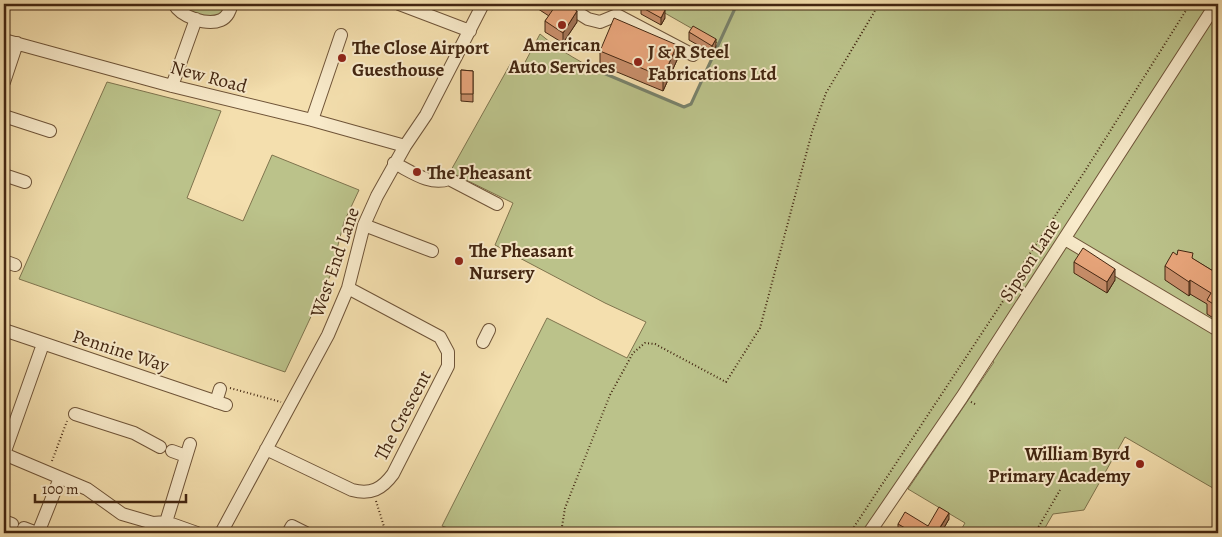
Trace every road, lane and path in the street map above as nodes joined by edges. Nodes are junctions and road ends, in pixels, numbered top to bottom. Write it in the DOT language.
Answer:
graph roads {
  1 [pos="174,4"];
  2 [pos="232,4"];
  3 [pos="399,4"];
  4 [pos="483,4"];
  5 [pos="564,4"];
  6 [pos="879,4"];
  7 [pos="1190,4"];
  8 [pos="1216,4"];
  9 [pos="605,7"];
  10 [pos="617,15"];
  11 [pos="196,19"];
  12 [pos="470,31"];
  13 [pos="341,35"];
  14 [pos="4,40"];
  15 [pos="17,43"];
  16 [pos="693,55"];
  17 [pos="4,82"];
  18 [pos="172,86"];
  19 [pos="4,116"];
  20 [pos="312,120"];
  21 [pos="50,131"];
  22 [pos="405,146"];
  23 [pos="394,163"];
  24 [pos="4,175"];
  25 [pos="25,182"];
  26 [pos="498,204"];
  27 [pos="364,225"];
  28 [pos="1065,239"];
  29 [pos="432,251"];
  30 [pos="348,288"];
  31 [pos="4,330"];
  32 [pos="1218,330"];
  33 [pos="43,344"];
  34 [pos="224,388"];
  35 [pos="23,399"];
  36 [pos="282,403"];
  37 [pos="36,404"];
  38 [pos="72,416"];
  39 [pos="266,449"];
  40 [pos="188,451"];
  41 [pos="4,454"];
  42 [pos="200,457"];
  43 [pos="54,475"];
  44 [pos="1060,490"];
  45 [pos="374,491"];
  46 [pos="166,522"];
  47 [pos="13,524"];
  48 [pos="38,533"];
  49 [pos="197,533"];
  50 [pos="221,533"];
  51 [pos="288,533"];
  52 [pos="306,533"];
  53 [pos="386,533"];
  54 [pos="561,533"];
  55 [pos="804,533"];
  56 [pos="828,533"];
  57 [pos="850,533"];
  58 [pos="869,533"];
  59 [pos="1035,533"];
  1 -- 11 [label="street"];
  2 -- 11 [label="street"];
  3 -- 12 [label="street"];
  4 -- 12 [label="street, West End Lane"];
  5 -- 10 [label="street"];
  6 -- 54 [label="path"];
  7 -- 57 [label="path"];
  8 -- 28 [label="street, Sipson Lane"];
  9 -- 10 [label="street"];
  10 -- 16 [label="street"];
  11 -- 18 [label="street"];
  12 -- 22 [label="street, West End Lane"];
  13 -- 20 [label="street"];
  14 -- 15 [label="street, New Road"];
  15 -- 17 [label="street"];
  15 -- 18 [label="street, New Road"];
  18 -- 20 [label="street, New Road"];
  19 -- 21 [label="street"];
  20 -- 22 [label="street, New Road"];
  22 -- 23 [label="street, West End Lane"];
  23 -- 26 [label="street"];
  23 -- 27 [label="street, West End Lane"];
  24 -- 25 [label="street"];
  27 -- 29 [label="street"];
  27 -- 30 [label="street, West End Lane"];
  28 -- 32 [label="street"];
  28 -- 58 [label="street, Sipson Lane"];
  30 -- 39 [label="street, West End Lane"];
  30 -- 45 [label="street, The Crescent"];
  31 -- 33 [label="street, Pennine Way"];
  33 -- 34 [label="street, Pennine Way"];
  33 -- 35 [label="street"];
  34 -- 36 [label="path"];
  35 -- 37 [label="street"];
  35 -- 41 [label="street"];
  38 -- 40 [label="street"];
  38 -- 43 [label="path"];
  39 -- 45 [label="street"];
  39 -- 50 [label="street, West End Lane"];
  40 -- 42 [label="street"];
  40 -- 46 [label="street"];
  41 -- 43 [label="street"];
  43 -- 46 [label="street"];
  43 -- 48 [label="street"];
  44 -- 59 [label="path"];
  45 -- 53 [label="path"];
  46 -- 49 [label="street"];
  47 -- 48 [label="street"];
  51 -- 52 [label="street"];
  55 -- 56 [label="path"];
}
